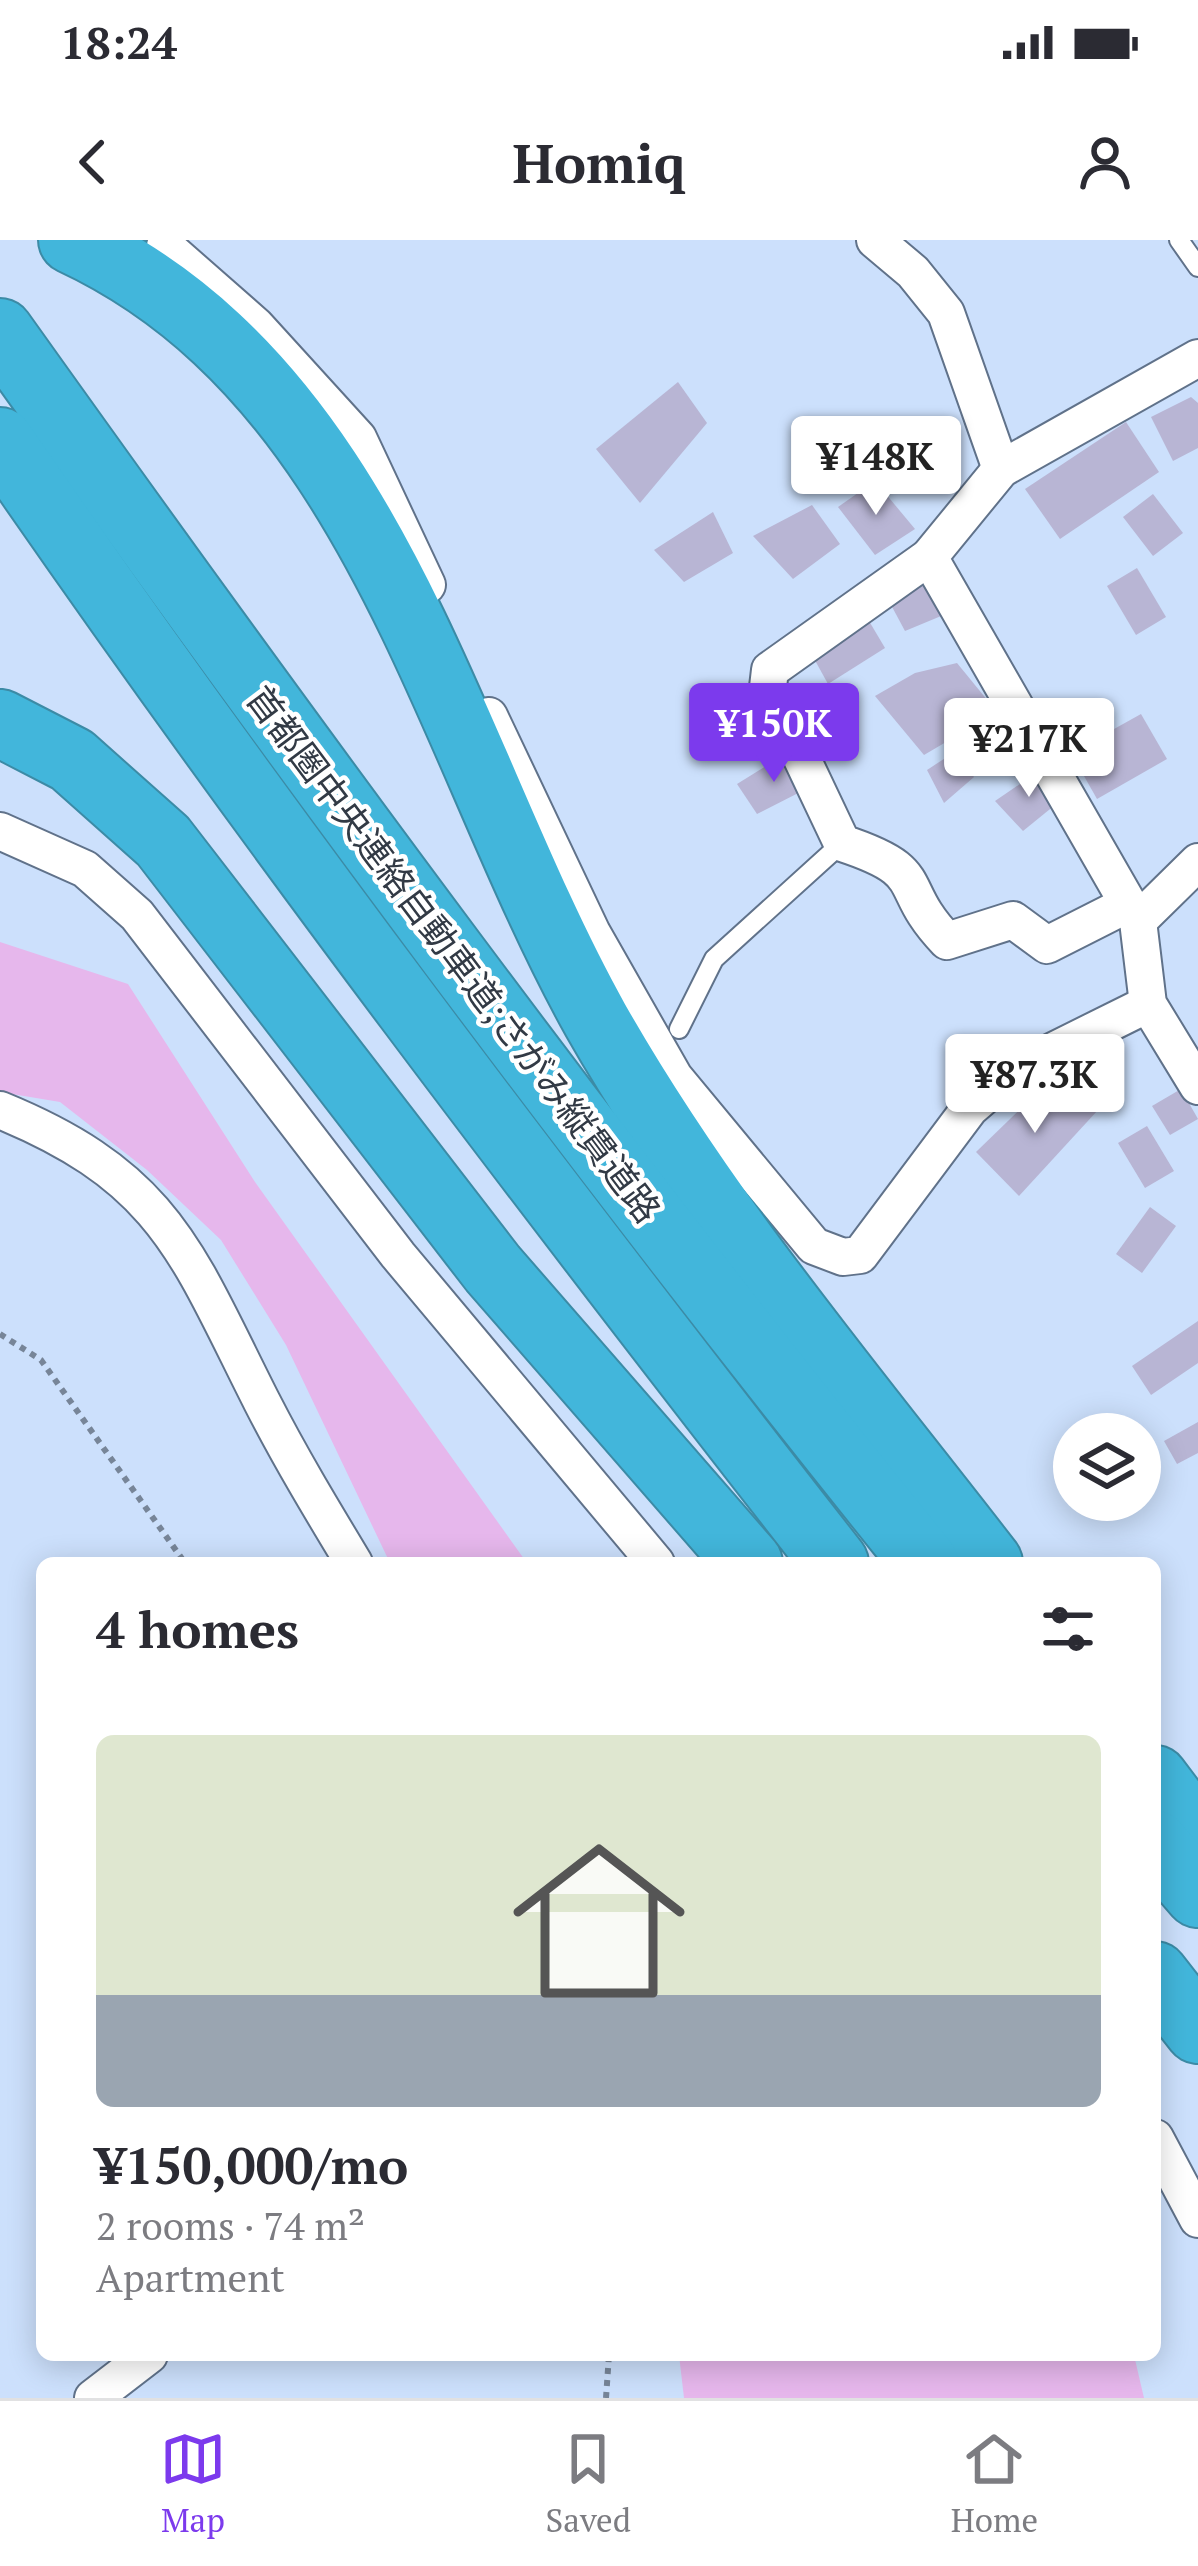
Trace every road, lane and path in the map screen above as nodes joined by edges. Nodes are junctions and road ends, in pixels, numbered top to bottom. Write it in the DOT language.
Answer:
graph roads {
  1 [pos="72,240"];
  2 [pos="875,240"];
  3 [pos="1179,240"];
  4 [pos="165,246"];
  5 [pos="1198,267"];
  6 [pos="0,332"];
  7 [pos="1198,358"];
  8 [pos="0,441"];
  9 [pos="1001,469"];
  10 [pos="929,557"];
  11 [pos="0,723"];
  12 [pos="0,830"];
  13 [pos="842,843"];
  14 [pos="1198,862"];
  15 [pos="1133,912"];
  16 [pos="1148,1004"];
  17 [pos="679,1029"];
  18 [pos="1198,1086"];
  19 [pos="0,1110"];
  20 [pos="0,1334"];
  21 [pos="181,1557"];
  22 [pos="350,1557"];
  23 [pos="651,1557"];
  24 [pos="744,1557"];
  25 [pos="830,1557"];
  26 [pos="920,1557"];
  27 [pos="984,1557"];
  28 [pos="1161,1787"];
  29 [pos="1198,1836"];
  30 [pos="1161,1851"];
  31 [pos="1198,1894"];
  32 [pos="1161,1983"];
  33 [pos="1161,2020"];
  34 [pos="1198,2030"];
  35 [pos="1198,2061"];
  36 [pos="1161,2149"];
  37 [pos="1198,2219"];
  38 [pos="141,2361"];
  39 [pos="609,2361"];
  40 [pos="93,2398"];
  41 [pos="606,2398"];
  1 -- 27 [label="highway"];
  2 -- 9 [label="street"];
  3 -- 5 [label="lane"];
  4 -- 16 [label="street"];
  6 -- 26 [label="highway, 首都圏中央連絡自動車道;さがみ縦貫道路"];
  7 -- 9 [label="street"];
  8 -- 25 [label="highway, 首都圏中央連絡自動車道;さがみ縦貫道路"];
  9 -- 10 [label="street"];
  10 -- 13 [label="street"];
  10 -- 15 [label="street"];
  11 -- 24 [label="highway"];
  12 -- 23 [label="street"];
  13 -- 15 [label="street"];
  13 -- 17 [label="lane"];
  14 -- 15 [label="street"];
  15 -- 16 [label="street"];
  16 -- 18 [label="street"];
  19 -- 22 [label="street"];
  20 -- 21 [label="path"];
  28 -- 29 [label="highway"];
  30 -- 31 [label="highway"];
  32 -- 34 [label="highway"];
  33 -- 35 [label="highway"];
  36 -- 37 [label="street"];
  38 -- 40 [label="street"];
  39 -- 41 [label="path"];
}
